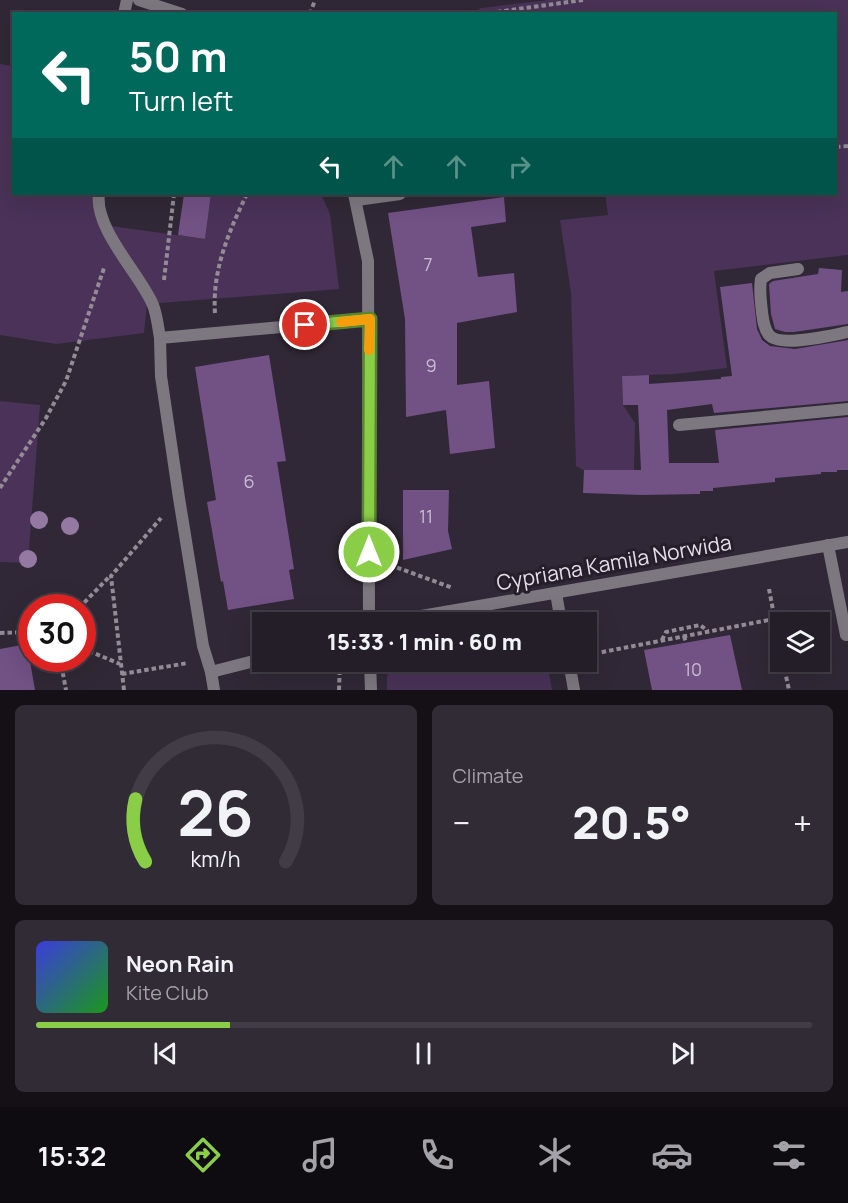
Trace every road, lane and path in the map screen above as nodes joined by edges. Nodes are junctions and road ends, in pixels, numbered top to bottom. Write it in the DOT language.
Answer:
graph roads {
  1 [pos="139,0"];
  2 [pos="583,0"];
  3 [pos="176,12"];
  4 [pos="496,12"];
  5 [pos="99,195"];
  6 [pos="174,195"];
  7 [pos="247,195"];
  8 [pos="385,195"];
  9 [pos="356,197"];
  10 [pos="113,239"];
  11 [pos="798,269"];
  12 [pos="153,306"];
  13 [pos="370,319"];
  14 [pos="216,332"];
  15 [pos="848,332"];
  16 [pos="160,338"];
  17 [pos="848,409"];
  18 [pos="679,425"];
  19 [pos="0,488"];
  20 [pos="179,498"];
  21 [pos="848,542"];
  22 [pos="828,545"];
  23 [pos="388,565"];
  24 [pos="111,576"];
  25 [pos="769,589"];
  26 [pos="460,591"];
  27 [pos="556,593"];
  28 [pos="93,594"];
  29 [pos="369,612"];
  30 [pos="445,612"];
  31 [pos="559,612"];
  32 [pos="773,612"];
  33 [pos="770,620"];
  34 [pos="708,631"];
  35 [pos="18,632"];
  36 [pos="0,633"];
  37 [pos="846,635"];
  38 [pos="684,636"];
  39 [pos="662,640"];
  40 [pos="686,643"];
  41 [pos="597,653"];
  42 [pos="96,654"];
  43 [pos="252,662"];
  44 [pos="121,664"];
  45 [pos="63,672"];
  46 [pos="211,672"];
  47 [pos="340,672"];
  48 [pos="370,672"];
  49 [pos="571,672"];
  50 [pos="785,672"];
  51 [pos="122,674"];
  52 [pos="66,690"];
  53 [pos="124,690"];
  54 [pos="214,690"];
  55 [pos="339,690"];
  56 [pos="371,690"];
  57 [pos="574,690"];
  58 [pos="789,690"];
  1 -- 3 [label="street"];
  2 -- 4 [label="path"];
  5 -- 10 [label="street"];
  6 -- 12 [label="path"];
  7 -- 14 [label="path"];
  8 -- 9 [label="street"];
  9 -- 13 [label="street"];
  10 -- 12 [label="street"];
  10 -- 19 [label="path"];
  11 -- 15 [label="street"];
  12 -- 16 [label="street"];
  13 -- 14 [label="street"];
  13 -- 29 [label="street"];
  14 -- 16 [label="street"];
  16 -- 20 [label="street"];
  17 -- 18 [label="street"];
  20 -- 24 [label="path"];
  20 -- 46 [label="street"];
  21 -- 22 [label="street, Cypriana Kamila Norwida"];
  22 -- 27 [label="street, Cypriana Kamila Norwida"];
  22 -- 37 [label="street"];
  23 -- 26 [label="path"];
  24 -- 28 [label="path"];
  24 -- 44 [label="path"];
  25 -- 32 [label="path"];
  27 -- 30 [label="street, Cypriana Kamila Norwida"];
  27 -- 31 [label="street"];
  33 -- 34 [label="path"];
  34 -- 38 [label="path"];
  34 -- 39 [label="path"];
  35 -- 36 [label="path"];
  38 -- 39 [label="path"];
  38 -- 40 [label="path"];
  39 -- 41 [label="path"];
  42 -- 44 [label="path"];
  43 -- 46 [label="street"];
  44 -- 51 [label="path"];
  45 -- 52 [label="path"];
  46 -- 51 [label="path"];
  46 -- 54 [label="street"];
  47 -- 55 [label="path"];
  48 -- 56 [label="street"];
  49 -- 57 [label="street"];
  50 -- 58 [label="path"];
  51 -- 53 [label="path"];
}
